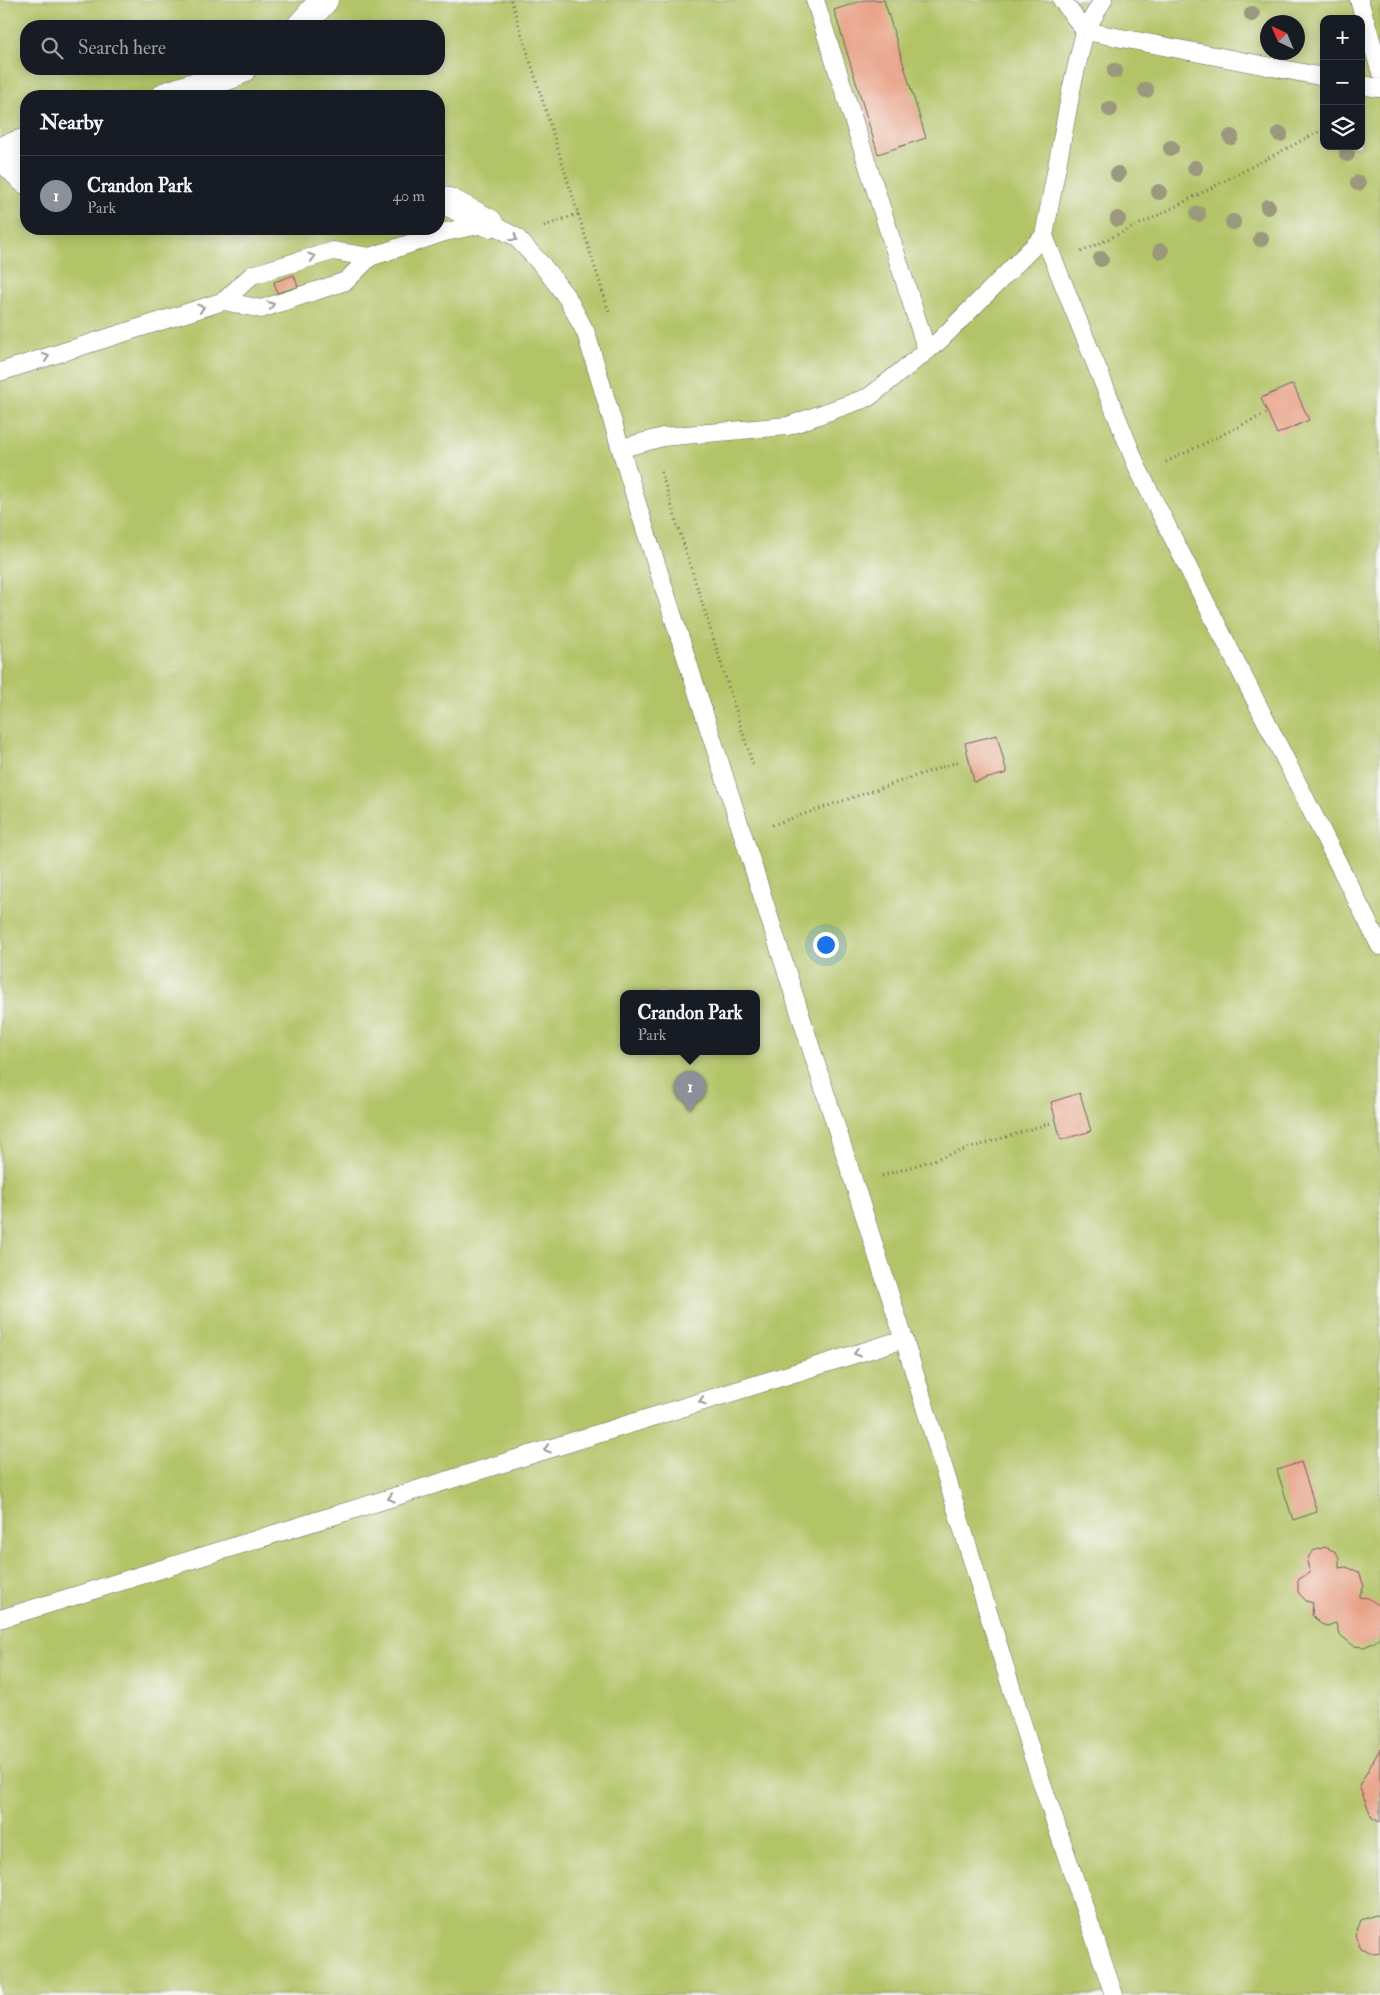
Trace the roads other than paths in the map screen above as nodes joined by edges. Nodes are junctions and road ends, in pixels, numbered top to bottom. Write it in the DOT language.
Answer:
graph roads {
  1 [pos="324,0"];
  2 [pos="815,0"];
  3 [pos="1062,0"];
  4 [pos="1103,0"];
  5 [pos="1359,0"];
  6 [pos="306,20"];
  7 [pos="1085,31"];
  8 [pos="1380,70"];
  9 [pos="1320,76"];
  10 [pos="235,80"];
  11 [pos="1365,86"];
  12 [pos="1380,88"];
  13 [pos="192,90"];
  14 [pos="20,145"];
  15 [pos="0,153"];
  16 [pos="20,174"];
  17 [pos="445,201"];
  18 [pos="489,223"];
  19 [pos="445,232"];
  20 [pos="436,235"];
  21 [pos="1044,236"];
  22 [pos="370,257"];
  23 [pos="224,301"];
  24 [pos="927,351"];
  25 [pos="0,372"];
  26 [pos="622,448"];
  27 [pos="1380,946"];
  28 [pos="904,1339"];
  29 [pos="0,1619"];
  30 [pos="1114,1995"];
  1 -- 6 [label="street"];
  2 -- 24 [label="lane"];
  3 -- 7 [label="lane"];
  4 -- 7 [label="lane"];
  5 -- 8 [label="lane"];
  7 -- 9 [label="lane"];
  7 -- 21 [label="lane"];
  10 -- 13 [label="street"];
  11 -- 12 [label="lane"];
  14 -- 15 [label="street"];
  15 -- 16 [label="street"];
  17 -- 18 [label="street"];
  18 -- 19 [label="lane"];
  18 -- 26 [label="lane, one-way"];
  20 -- 22 [label="lane"];
  21 -- 24 [label="lane"];
  21 -- 27 [label="lane"];
  23 -- 22 [label="lane, one-way"];
  23 -- 22 [label="lane, one-way"];
  25 -- 23 [label="lane, one-way"];
  24 -- 26 [label="lane"];
  26 -- 28 [label="lane"];
  28 -- 29 [label="lane, one-way"];
  28 -- 30 [label="lane"];
}
